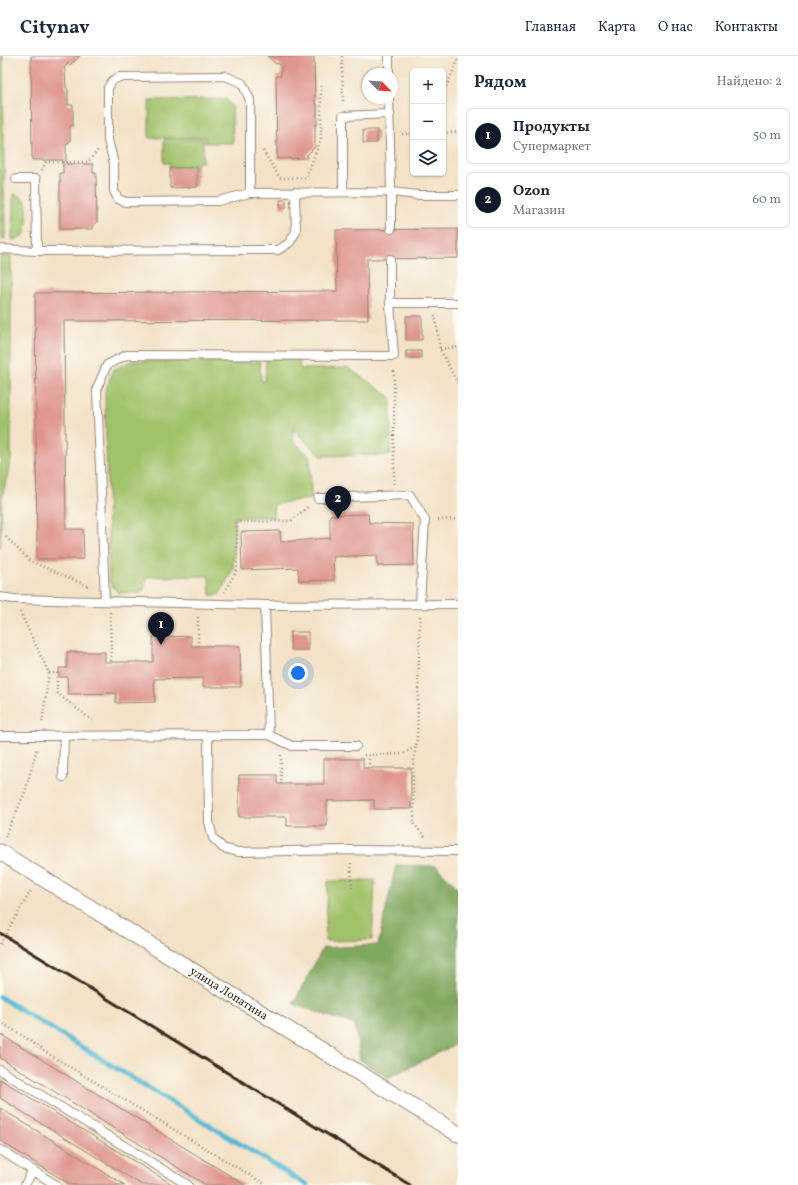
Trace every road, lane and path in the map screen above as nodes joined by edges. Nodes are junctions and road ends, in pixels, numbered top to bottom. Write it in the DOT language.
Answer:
graph roads {
  1 [pos="342,56"];
  2 [pos="389,56"];
  3 [pos="458,57"];
  4 [pos="389,68"];
  5 [pos="321,84"];
  6 [pos="446,87"];
  7 [pos="389,104"];
  8 [pos="390,114"];
  9 [pos="343,116"];
  10 [pos="446,132"];
  11 [pos="458,132"];
  12 [pos="250,137"];
  13 [pos="108,140"];
  14 [pos="280,178"];
  15 [pos="16,179"];
  16 [pos="36,179"];
  17 [pos="280,192"];
  18 [pos="296,192"];
  19 [pos="344,192"];
  20 [pos="391,192"];
  21 [pos="250,193"];
  22 [pos="458,195"];
  23 [pos="391,230"];
  24 [pos="0,249"];
  25 [pos="37,251"];
  26 [pos="390,259"];
  27 [pos="390,302"];
  28 [pos="433,303"];
  29 [pos="458,303"];
  30 [pos="458,347"];
  31 [pos="440,349"];
  32 [pos="394,356"];
  33 [pos="458,384"];
  34 [pos="394,496"];
  35 [pos="318,498"];
  36 [pos="425,520"];
  37 [pos="458,520"];
  38 [pos="6,537"];
  39 [pos="0,597"];
  40 [pos="14,598"];
  41 [pos="107,599"];
  42 [pos="198,604"];
  43 [pos="216,604"];
  44 [pos="420,604"];
  45 [pos="458,604"];
  46 [pos="265,606"];
  47 [pos="198,646"];
  48 [pos="111,662"];
  49 [pos="49,673"];
  50 [pos="269,735"];
  51 [pos="0,736"];
  52 [pos="40,736"];
  53 [pos="64,736"];
  54 [pos="111,736"];
  55 [pos="208,736"];
  56 [pos="282,741"];
  57 [pos="356,746"];
  58 [pos="416,747"];
  59 [pos="369,755"];
  60 [pos="369,768"];
  61 [pos="64,777"];
  62 [pos="281,784"];
  63 [pos="2,846"];
  64 [pos="351,850"];
  65 [pos="437,851"];
  66 [pos="458,851"];
  67 [pos="39,877"];
  68 [pos="352,891"];
  69 [pos="0,944"];
  70 [pos="0,1022"];
  71 [pos="0,1070"];
  72 [pos="458,1134"];
  73 [pos="0,1150"];
  74 [pos="32,1170"];
  75 [pos="25,1185"];
  76 [pos="56,1185"];
  77 [pos="188,1185"];
  78 [pos="266,1185"];
  1 -- 9 [label="path"];
  2 -- 4 [label="lane"];
  3 -- 6 [label="path"];
  5 -- 14 [label="path"];
  7 -- 8 [label="lane"];
  8 -- 9 [label="lane"];
  8 -- 20 [label="lane"];
  9 -- 19 [label="lane"];
  10 -- 11 [label="path"];
  12 -- 13 [label="lane"];
  12 -- 14 [label="path"];
  12 -- 21 [label="lane"];
  13 -- 16 [label="path"];
  13 -- 21 [label="lane"];
  14 -- 17 [label="path"];
  15 -- 16 [label="lane"];
  16 -- 25 [label="lane"];
  17 -- 18 [label="lane"];
  17 -- 21 [label="lane"];
  18 -- 19 [label="lane"];
  18 -- 25 [label="lane"];
  19 -- 20 [label="lane"];
  20 -- 22 [label="lane"];
  20 -- 23 [label="lane"];
  24 -- 25 [label="lane"];
  26 -- 27 [label="lane"];
  27 -- 28 [label="lane"];
  27 -- 32 [label="lane"];
  28 -- 29 [label="lane"];
  28 -- 31 [label="path"];
  30 -- 31 [label="path"];
  31 -- 33 [label="path"];
  32 -- 34 [label="path"];
  32 -- 41 [label="lane"];
  34 -- 35 [label="lane"];
  34 -- 36 [label="lane"];
  35 -- 43 [label="path"];
  36 -- 37 [label="path"];
  36 -- 44 [label="lane"];
  38 -- 41 [label="path"];
  39 -- 40 [label="lane"];
  40 -- 41 [label="lane"];
  40 -- 49 [label="path"];
  41 -- 42 [label="lane"];
  41 -- 48 [label="path"];
  42 -- 43 [label="lane"];
  42 -- 47 [label="path"];
  43 -- 46 [label="lane"];
  44 -- 45 [label="lane"];
  44 -- 46 [label="lane"];
  44 -- 58 [label="path"];
  46 -- 50 [label="lane"];
  49 -- 52 [label="path"];
  49 -- 54 [label="path"];
  50 -- 55 [label="lane"];
  50 -- 56 [label="lane"];
  51 -- 52 [label="lane"];
  52 -- 53 [label="lane"];
  52 -- 63 [label="path"];
  53 -- 54 [label="lane"];
  53 -- 61 [label="lane"];
  54 -- 55 [label="lane"];
  55 -- 64 [label="lane"];
  56 -- 57 [label="lane"];
  56 -- 62 [label="path"];
  57 -- 59 [label="path"];
  58 -- 59 [label="path"];
  58 -- 65 [label="path"];
  59 -- 60 [label="path"];
  63 -- 67 [label="street, улица Лопатина"];
  64 -- 65 [label="lane"];
  64 -- 68 [label="path"];
  65 -- 66 [label="lane"];
  67 -- 69 [label="path"];
  67 -- 72 [label="street, улица Лопатина"];
  70 -- 78 [label="path"];
  71 -- 77 [label="lane"];
  73 -- 74 [label="lane"];
  74 -- 75 [label="lane"];
  74 -- 76 [label="lane"];
}
